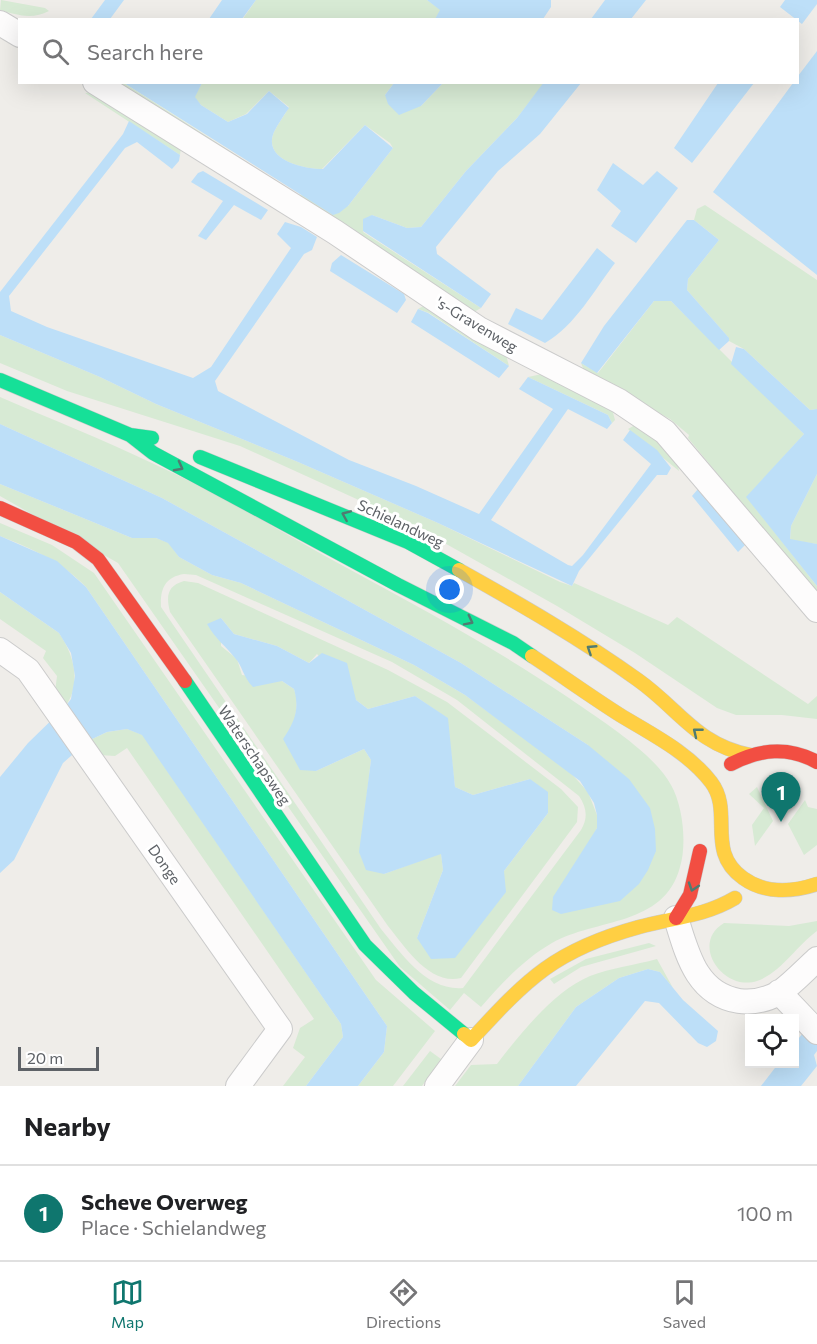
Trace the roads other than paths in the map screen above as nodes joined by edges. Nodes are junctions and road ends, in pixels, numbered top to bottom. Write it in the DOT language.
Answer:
graph roads {
  1 [pos="0,23"];
  2 [pos="18,34"];
  3 [pos="98,84"];
  4 [pos="0,380"];
  5 [pos="130,435"];
  6 [pos="168,443"];
  7 [pos="189,452"];
  8 [pos="0,508"];
  9 [pos="817,610"];
  10 [pos="0,650"];
  11 [pos="640,681"];
  12 [pos="688,703"];
  13 [pos="622,716"];
  14 [pos="817,749"];
  15 [pos="653,751"];
  16 [pos="796,752"];
  17 [pos="750,755"];
  18 [pos="817,762"];
  19 [pos="712,783"];
  20 [pos="703,796"];
  21 [pos="709,871"];
  22 [pos="817,884"];
  23 [pos="722,888"];
  24 [pos="768,890"];
  25 [pos="740,902"];
  26 [pos="676,918"];
  27 [pos="817,959"];
  28 [pos="779,992"];
  29 [pos="811,1027"];
  30 [pos="471,1040"];
  31 [pos="238,1086"];
  32 [pos="437,1086"];
  1 -- 2 [label="street"];
  3 -- 9 [label="street, 's-Gravenweg"];
  4 -- 5 [label="main road"];
  5 -- 6 [label="main road"];
  5 -- 13 [label="main road, one-way"];
  11 -- 7 [label="main road, Schielandweg, one-way"];
  8 -- 30 [label="main road, Waterschapsweg"];
  10 -- 31 [label="street, Donge"];
  11 -- 12 [label="main road, Schielandweg"];
  17 -- 11 [label="main road, Schielandweg, one-way"];
  13 -- 15 [label="main road"];
  13 -- 19 [label="main road"];
  14 -- 16 [label="main road"];
  16 -- 17 [label="main road"];
  16 -- 18 [label="main road"];
  17 -- 19 [label="main road"];
  19 -- 20 [label="main road"];
  19 -- 24 [label="main road"];
  21 -- 26 [label="main road, one-way"];
  22 -- 24 [label="main road"];
  23 -- 25 [label="main road"];
  24 -- 25 [label="main road"];
  25 -- 26 [label="main road"];
  26 -- 28 [label="street"];
  26 -- 30 [label="main road"];
  27 -- 28 [label="street"];
  28 -- 29 [label="street"];
  30 -- 32 [label="street"];
}
